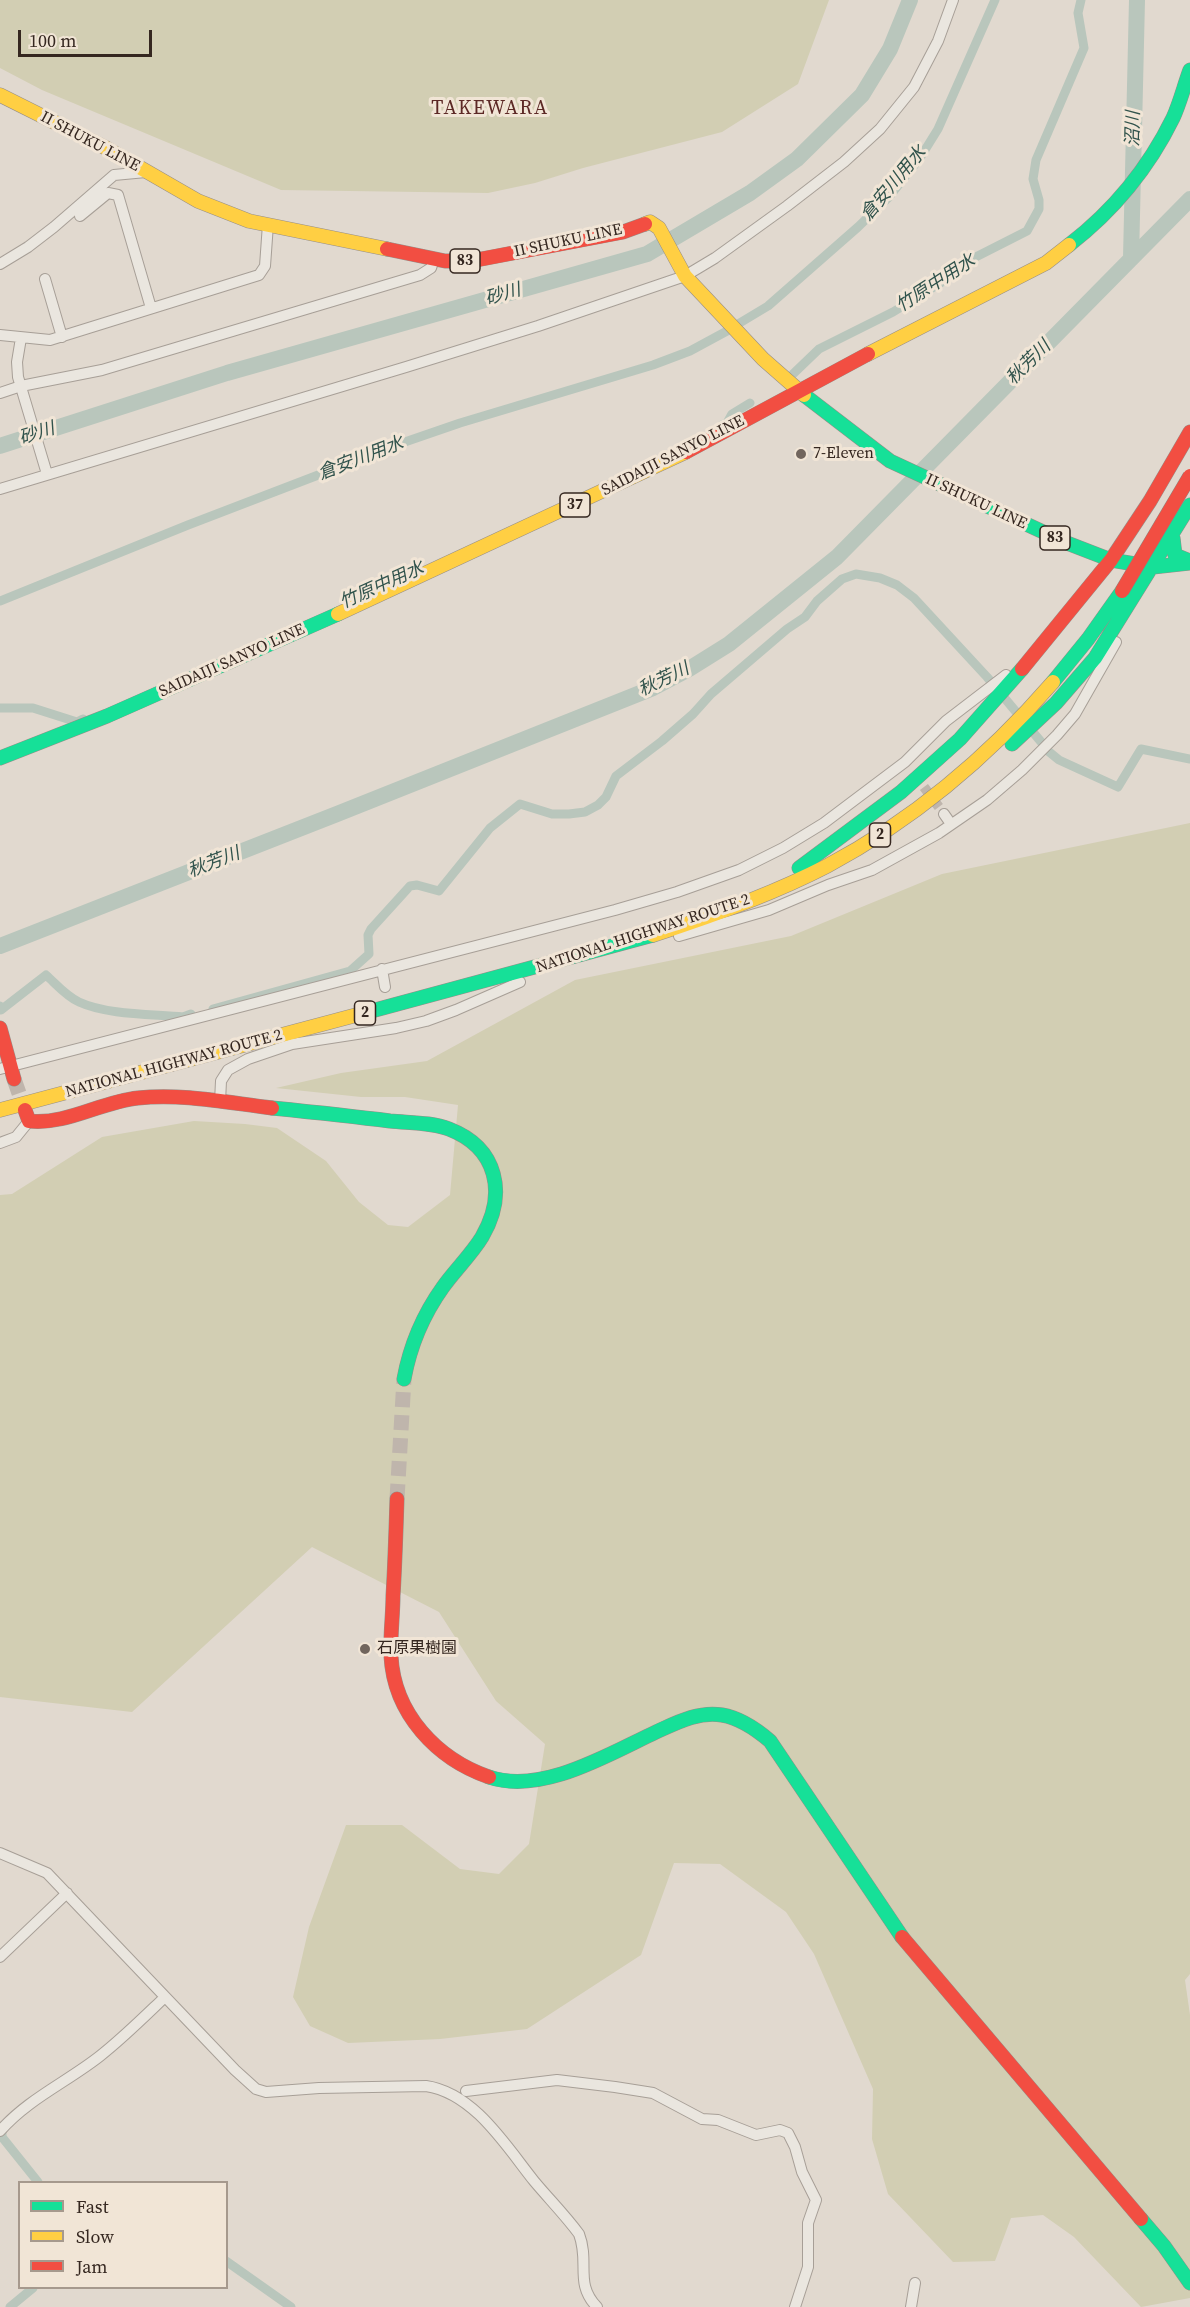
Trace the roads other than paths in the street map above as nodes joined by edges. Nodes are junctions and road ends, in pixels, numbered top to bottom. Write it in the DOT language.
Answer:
graph roads {
  1 [pos="953,0"];
  2 [pos="1190,69"];
  3 [pos="0,95"];
  4 [pos="148,172"];
  5 [pos="80,216"];
  6 [pos="268,224"];
  7 [pos="434,259"];
  8 [pos="0,264"];
  9 [pos="683,273"];
  10 [pos="45,279"];
  11 [pos="151,308"];
  12 [pos="0,335"];
  13 [pos="62,337"];
  14 [pos="21,338"];
  15 [pos="21,388"];
  16 [pos="798,390"];
  17 [pos="0,393"];
  18 [pos="1190,425"];
  19 [pos="1190,432"];
  20 [pos="1185,453"];
  21 [pos="47,474"];
  22 [pos="1190,476"];
  23 [pos="0,489"];
  24 [pos="1190,505"];
  25 [pos="1173,538"];
  26 [pos="1111,560"];
  27 [pos="1190,562"];
  28 [pos="1153,567"];
  29 [pos="1142,582"];
  30 [pos="986,700"];
  31 [pos="1018,731"];
  32 [pos="0,758"];
  33 [pos="944,814"];
  34 [pos="951,824"];
  35 [pos="727,910"];
  36 [pos="382,969"];
  37 [pos="385,987"];
  38 [pos="391,1015"];
  39 [pos="0,1028"];
  40 [pos="396,1028"];
  41 [pos="8,1071"];
  42 [pos="220,1102"];
  43 [pos="0,1110"];
  44 [pos="27,1115"];
  45 [pos="0,1143"];
  46 [pos="404,1379"];
  47 [pos="397,1499"];
  48 [pos="0,1853"];
  49 [pos="67,1893"];
  50 [pos="0,1957"];
  51 [pos="165,1997"];
  52 [pos="466,2091"];
  53 [pos="0,2131"];
  54 [pos="915,2283"];
  55 [pos="1190,2283"];
  56 [pos="597,2307"];
  57 [pos="795,2307"];
  58 [pos="911,2307"];
  1 -- 9 [label="street"];
  2 -- 16 [label="main road, SAIDAIJI SANYO LINE / 37"];
  3 -- 4 [label="main road, II SHUKU LINE / 83"];
  4 -- 6 [label="main road, II SHUKU LINE / 83"];
  4 -- 8 [label="street"];
  5 -- 11 [label="street"];
  6 -- 7 [label="main road, II SHUKU LINE / 83"];
  6 -- 11 [label="street"];
  7 -- 9 [label="main road, II SHUKU LINE / 83"];
  7 -- 15 [label="street"];
  9 -- 16 [label="main road, II SHUKU LINE / 83"];
  9 -- 21 [label="street"];
  10 -- 13 [label="street"];
  11 -- 13 [label="street"];
  12 -- 14 [label="street"];
  13 -- 14 [label="street"];
  14 -- 15 [label="street"];
  15 -- 17 [label="street"];
  15 -- 21 [label="street"];
  16 -- 26 [label="main road, II SHUKU LINE / 83"];
  16 -- 32 [label="main road, SAIDAIJI SANYO LINE / 37"];
  18 -- 20 [label="street"];
  19 -- 20 [label="main road"];
  20 -- 26 [label="main road"];
  21 -- 23 [label="street"];
  22 -- 31 [label="main road, NATIONAL HIGHWAY ROUTE 2 / 2, bridge"];
  24 -- 25 [label="main road"];
  25 -- 27 [label="main road"];
  25 -- 28 [label="main road"];
  26 -- 28 [label="main road, II SHUKU LINE / 83"];
  26 -- 30 [label="main road"];
  27 -- 28 [label="main road, II SHUKU LINE / 83"];
  28 -- 29 [label="main road"];
  29 -- 31 [label="main road"];
  29 -- 34 [label="street"];
  30 -- 35 [label="main road"];
  30 -- 36 [label="street"];
  31 -- 35 [label="main road, NATIONAL HIGHWAY ROUTE 2 / 2"];
  33 -- 34 [label="street"];
  34 -- 40 [label="street"];
  35 -- 43 [label="main road, NATIONAL HIGHWAY ROUTE 2 / 2"];
  36 -- 37 [label="street"];
  36 -- 41 [label="street"];
  38 -- 40 [label="street"];
  39 -- 41 [label="main road"];
  40 -- 42 [label="street"];
  42 -- 44 [label="main road"];
  42 -- 46 [label="main road"];
  44 -- 45 [label="street"];
  47 -- 55 [label="main road"];
  48 -- 49 [label="street"];
  49 -- 50 [label="street"];
  49 -- 51 [label="street"];
  51 -- 53 [label="street"];
  51 -- 56 [label="street"];
  52 -- 57 [label="street"];
  54 -- 58 [label="street"];
}
